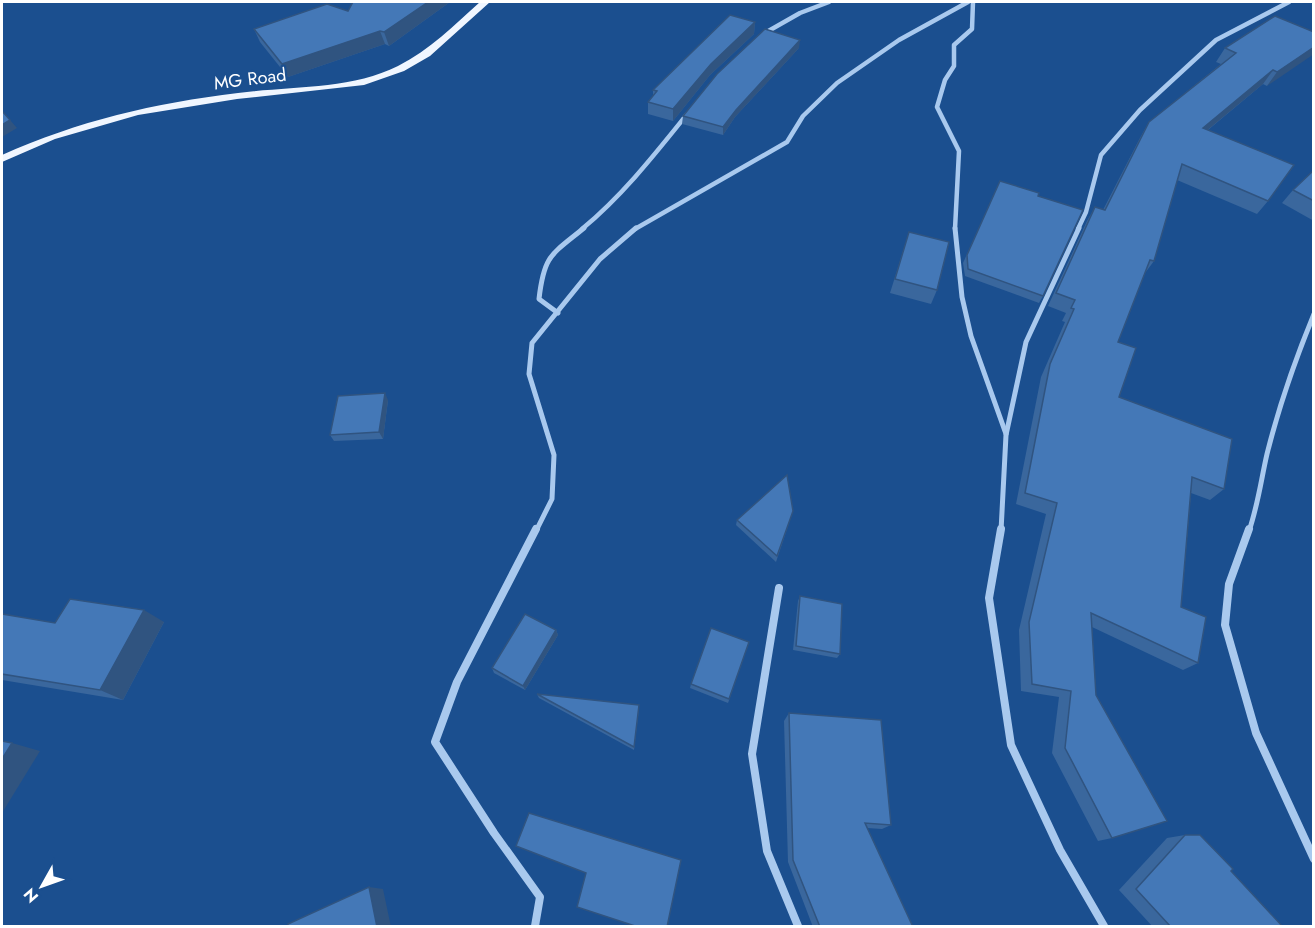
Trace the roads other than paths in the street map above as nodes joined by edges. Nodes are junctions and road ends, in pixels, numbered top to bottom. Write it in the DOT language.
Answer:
graph roads {
  1 [pos="485,2"];
  2 [pos="830,2"];
  3 [pos="968,2"];
  4 [pos="973,2"];
  5 [pos="1289,2"];
  6 [pos="758,37"];
  7 [pos="693,106"];
  8 [pos="2,159"];
  9 [pos="558,313"];
  10 [pos="1314,314"];
  11 [pos="1006,435"];
  12 [pos="780,588"];
  13 [pos="1314,860"];
  14 [pos="535,927"];
  15 [pos="798,927"];
  16 [pos="1104,927"];
  1 -- 8 [label="main road, MG Road"];
  2 -- 6 [label="street"];
  3 -- 9 [label="street"];
  4 -- 11 [label="street"];
  5 -- 11 [label="street"];
  7 -- 9 [label="street"];
  9 -- 14 [label="street"];
  10 -- 13 [label="street"];
  11 -- 16 [label="street"];
  12 -- 15 [label="street"];
}
